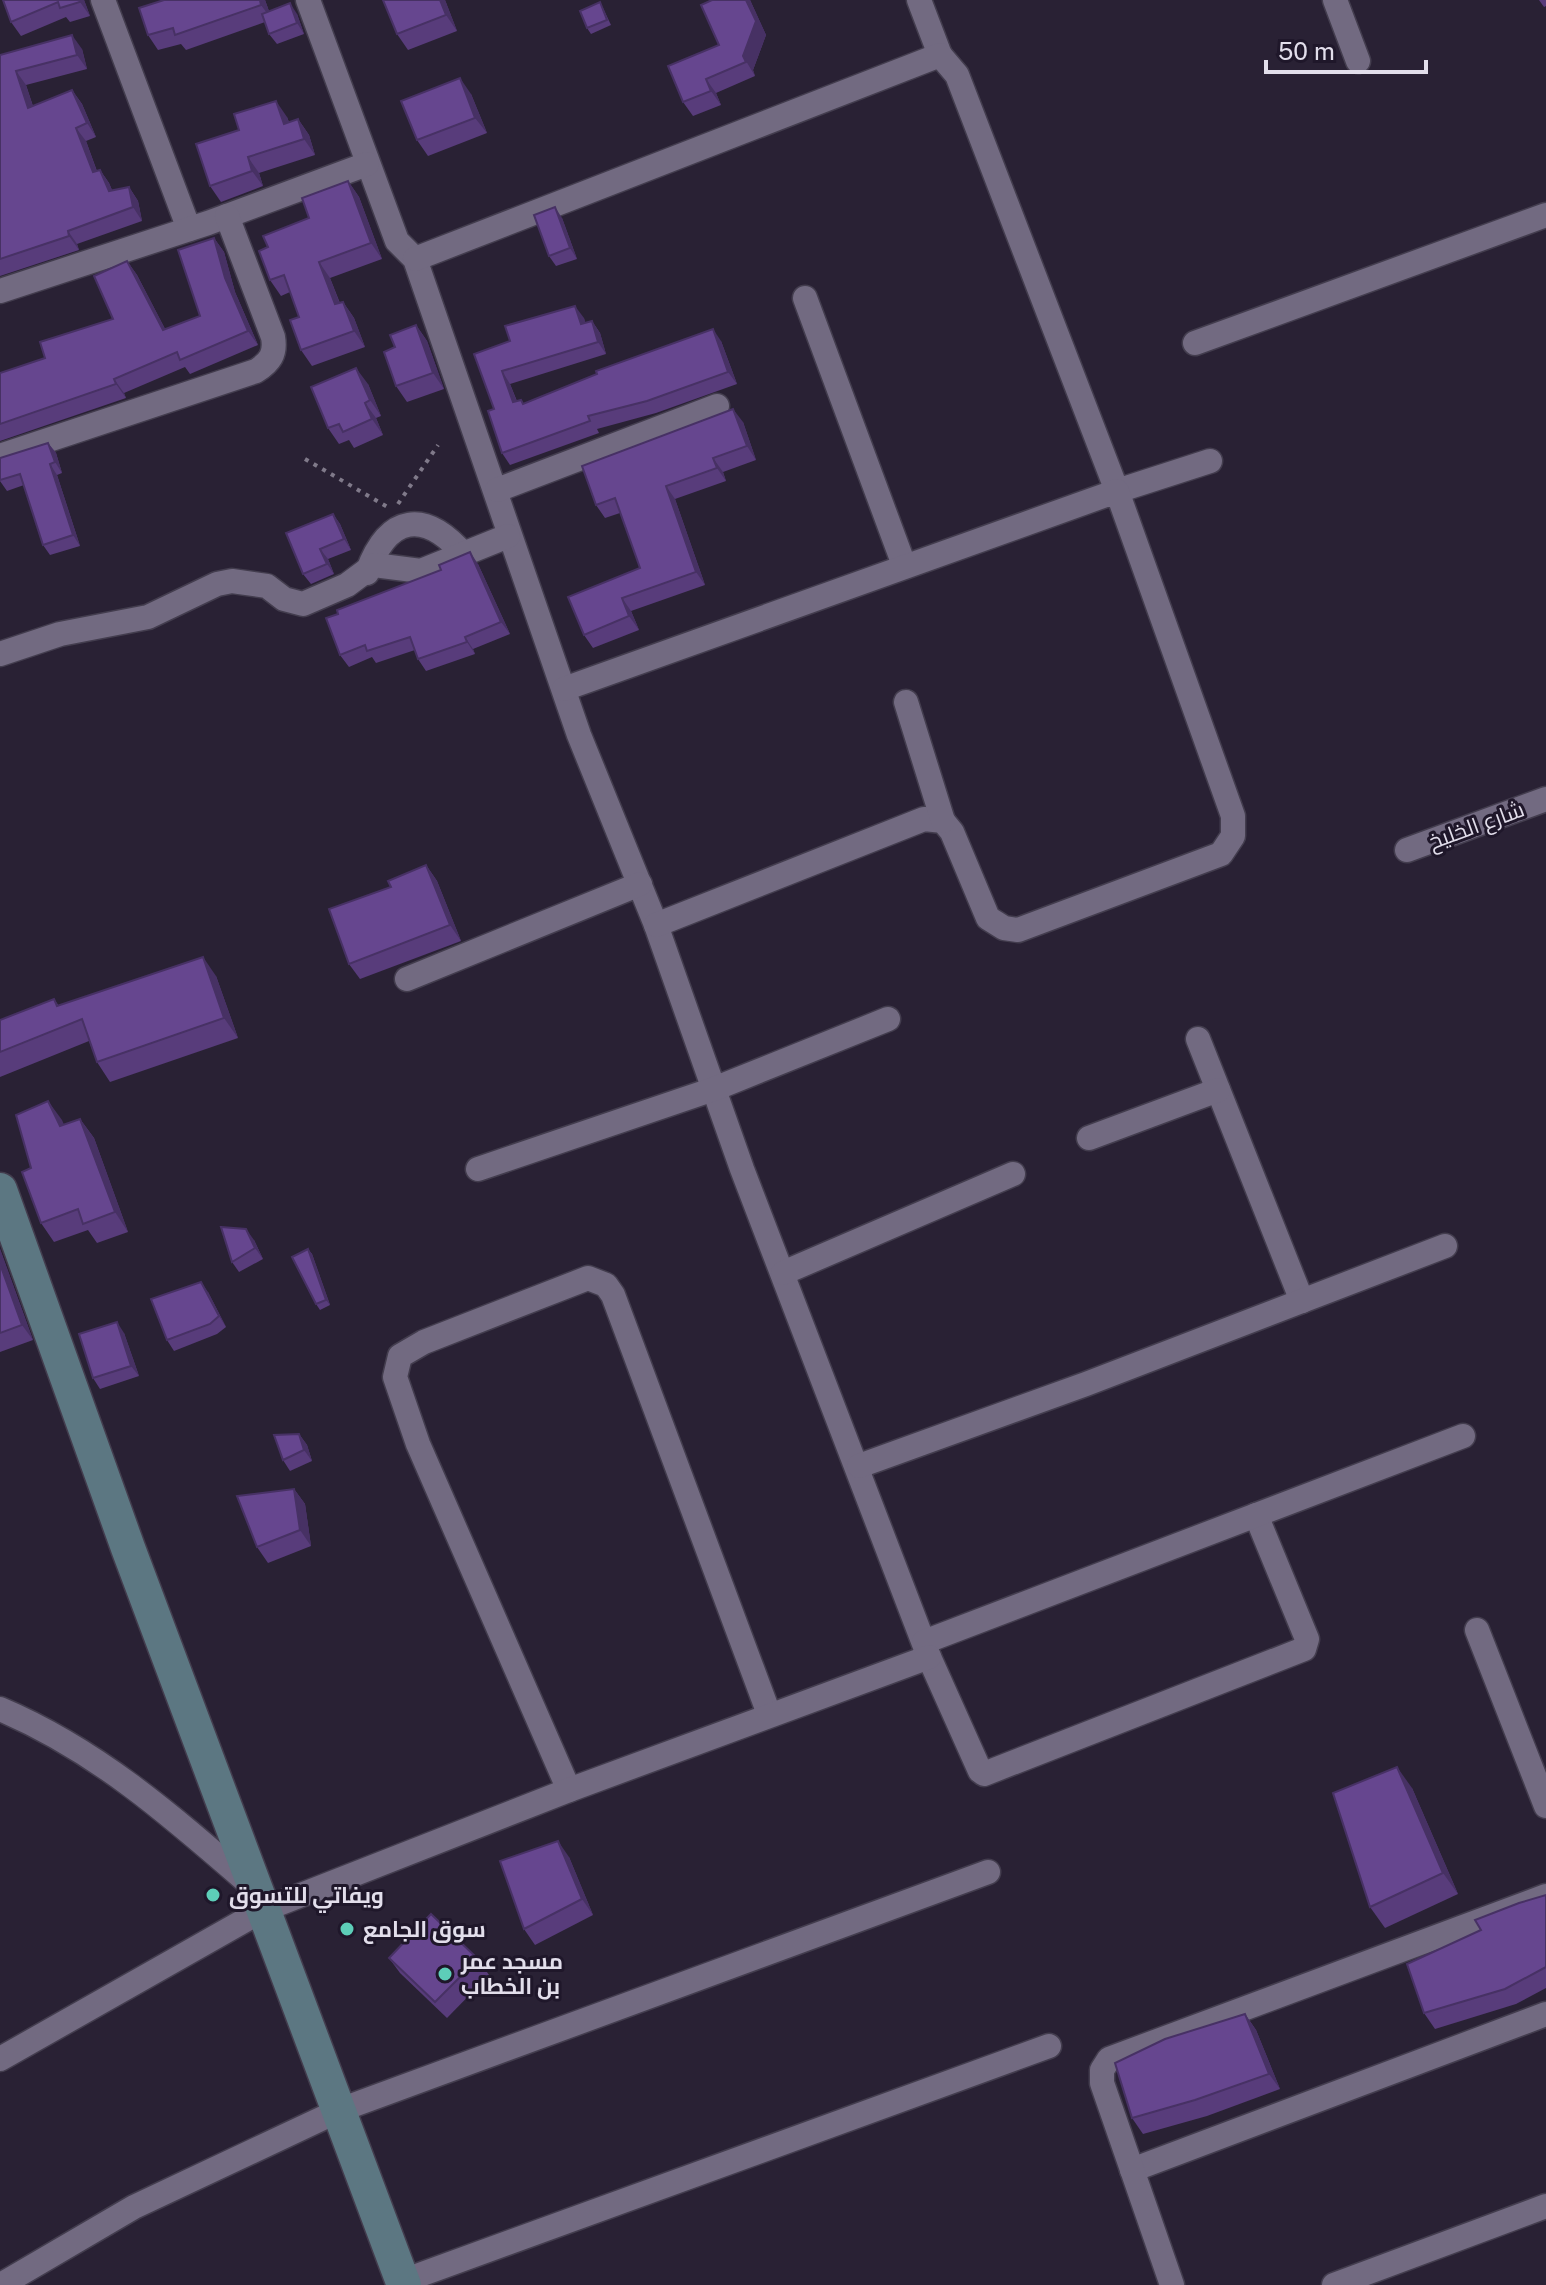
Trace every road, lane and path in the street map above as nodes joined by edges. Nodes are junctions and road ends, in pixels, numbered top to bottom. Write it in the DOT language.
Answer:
graph roads {
  1 [pos="103,0"];
  2 [pos="310,0"];
  3 [pos="919,0"];
  4 [pos="1335,0"];
  5 [pos="940,55"];
  6 [pos="1358,61"];
  7 [pos="367,164"];
  8 [pos="1546,215"];
  9 [pos="227,216"];
  10 [pos="189,229"];
  11 [pos="415,259"];
  12 [pos="0,291"];
  13 [pos="805,298"];
  14 [pos="1195,343"];
  15 [pos="717,406"];
  16 [pos="438,445"];
  17 [pos="0,456"];
  18 [pos="305,459"];
  19 [pos="1210,461"];
  20 [pos="497,490"];
  21 [pos="1117,491"];
  22 [pos="508,536"];
  23 [pos="465,556"];
  24 [pos="904,565"];
  25 [pos="367,573"];
  26 [pos="0,654"];
  27 [pos="564,689"];
  28 [pos="906,702"];
  29 [pos="1546,799"];
  30 [pos="943,821"];
  31 [pos="1407,850"];
  32 [pos="640,884"];
  33 [pos="656,925"];
  34 [pos="407,979"];
  35 [pos="888,1019"];
  36 [pos="1198,1039"];
  37 [pos="714,1089"];
  38 [pos="1218,1090"];
  39 [pos="1089,1138"];
  40 [pos="478,1169"];
  41 [pos="1013,1174"];
  42 [pos="0,1190"];
  43 [pos="1445,1246"];
  44 [pos="783,1273"];
  45 [pos="1302,1301"];
  46 [pos="1463,1436"];
  47 [pos="859,1466"];
  48 [pos="1256,1515"];
  49 [pos="1477,1630"];
  50 [pos="927,1650"];
  51 [pos="0,1709"];
  52 [pos="769,1714"];
  53 [pos="569,1790"];
  54 [pos="1546,1806"];
  55 [pos="988,1872"];
  56 [pos="1546,1896"];
  57 [pos="260,1901"];
  58 [pos="1546,2014"];
  59 [pos="1049,2046"];
  60 [pos="0,2059"];
  61 [pos="340,2110"];
  62 [pos="1132,2170"];
  63 [pos="1546,2206"];
  64 [pos="5,2281"];
  65 [pos="403,2283"];
  66 [pos="1172,2285"];
  67 [pos="1334,2285"];
  1 -- 10 [label="street"];
  2 -- 7 [label="street"];
  3 -- 5 [label="street"];
  4 -- 6 [label="street"];
  5 -- 11 [label="street"];
  5 -- 21 [label="street"];
  7 -- 9 [label="street"];
  7 -- 11 [label="street"];
  8 -- 14 [label="street"];
  9 -- 10 [label="street"];
  9 -- 17 [label="street"];
  10 -- 12 [label="street"];
  11 -- 20 [label="street"];
  13 -- 24 [label="street"];
  15 -- 20 [label="street"];
  16 -- 18 [label="path"];
  19 -- 21 [label="street"];
  20 -- 22 [label="street"];
  21 -- 24 [label="street"];
  21 -- 30 [label="street"];
  22 -- 23 [label="street"];
  22 -- 27 [label="street"];
  23 -- 25 [label="street"];
  23 -- 25 [label="street"];
  24 -- 27 [label="street"];
  25 -- 26 [label="street"];
  27 -- 32 [label="street"];
  28 -- 30 [label="street"];
  29 -- 31 [label="street, شارع الخليخ"];
  30 -- 33 [label="street"];
  32 -- 33 [label="street"];
  32 -- 34 [label="street"];
  33 -- 37 [label="street"];
  35 -- 37 [label="street"];
  36 -- 38 [label="street"];
  37 -- 40 [label="street"];
  37 -- 44 [label="street"];
  38 -- 39 [label="street"];
  38 -- 45 [label="street"];
  41 -- 44 [label="street"];
  42 -- 57 [label="street"];
  43 -- 45 [label="street"];
  44 -- 47 [label="street"];
  45 -- 47 [label="street"];
  46 -- 48 [label="street"];
  47 -- 50 [label="street"];
  48 -- 50 [label="street"];
  48 -- 50 [label="street"];
  49 -- 54 [label="street"];
  50 -- 52 [label="street"];
  51 -- 57 [label="street"];
  52 -- 53 [label="street"];
  52 -- 53 [label="street"];
  53 -- 57 [label="street"];
  55 -- 61 [label="street"];
  56 -- 62 [label="street"];
  57 -- 60 [label="street"];
  57 -- 61 [label="street"];
  58 -- 62 [label="street"];
  59 -- 65 [label="street"];
  61 -- 64 [label="street"];
  61 -- 65 [label="street"];
  62 -- 66 [label="street"];
  63 -- 67 [label="street"];
}
